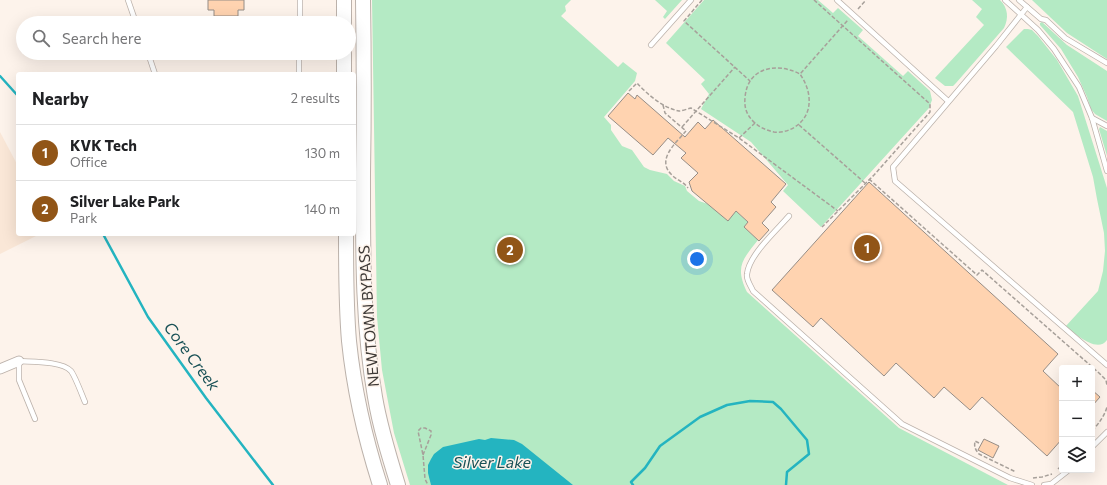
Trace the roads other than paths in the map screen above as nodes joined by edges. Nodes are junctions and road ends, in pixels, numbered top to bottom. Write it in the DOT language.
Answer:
graph roads {
  1 [pos="128,0"];
  2 [pos="300,0"];
  3 [pos="344,0"];
  4 [pos="363,0"];
  5 [pos="691,0"];
  6 [pos="837,0"];
  7 [pos="1005,0"];
  8 [pos="1019,0"];
  9 [pos="1028,8"];
  10 [pos="1022,15"];
  11 [pos="134,16"];
  12 [pos="300,16"];
  13 [pos="344,16"];
  14 [pos="651,45"];
  15 [pos="150,60"];
  16 [pos="299,60"];
  17 [pos="344,60"];
  18 [pos="1107,64"];
  19 [pos="154,72"];
  20 [pos="299,72"];
  21 [pos="344,72"];
  22 [pos="948,100"];
  23 [pos="1092,118"];
  24 [pos="1107,126"];
  25 [pos="1107,170"];
  26 [pos="789,216"];
  27 [pos="346,236"];
  28 [pos="19,361"];
  29 [pos="1107,364"];
  30 [pos="0,369"];
  31 [pos="85,402"];
  32 [pos="36,419"];
  33 [pos="1107,432"];
  34 [pos="1095,444"];
  35 [pos="1065,473"];
  36 [pos="380,485"];
  37 [pos="398,485"];
  38 [pos="1032,485"];
  39 [pos="1044,485"];
  1 -- 11 [label="lane"];
  2 -- 12 [label="lane"];
  3 -- 13 [label="highway"];
  4 -- 37 [label="highway, NEWTOWN BYPASS"];
  5 -- 14 [label="lane"];
  6 -- 22 [label="lane"];
  7 -- 10 [label="lane"];
  8 -- 9 [label="lane"];
  9 -- 10 [label="lane"];
  9 -- 18 [label="lane"];
  10 -- 22 [label="lane"];
  10 -- 23 [label="lane"];
  15 -- 19 [label="lane"];
  16 -- 20 [label="lane"];
  17 -- 21 [label="highway"];
  22 -- 29 [label="lane"];
  23 -- 24 [label="lane"];
  23 -- 25 [label="lane"];
  26 -- 38 [label="lane"];
  27 -- 36 [label="highway, NEWTOWN BYPASS"];
  28 -- 30 [label="street"];
  28 -- 31 [label="lane"];
  28 -- 32 [label="lane"];
  33 -- 34 [label="lane"];
  35 -- 39 [label="lane"];
}
